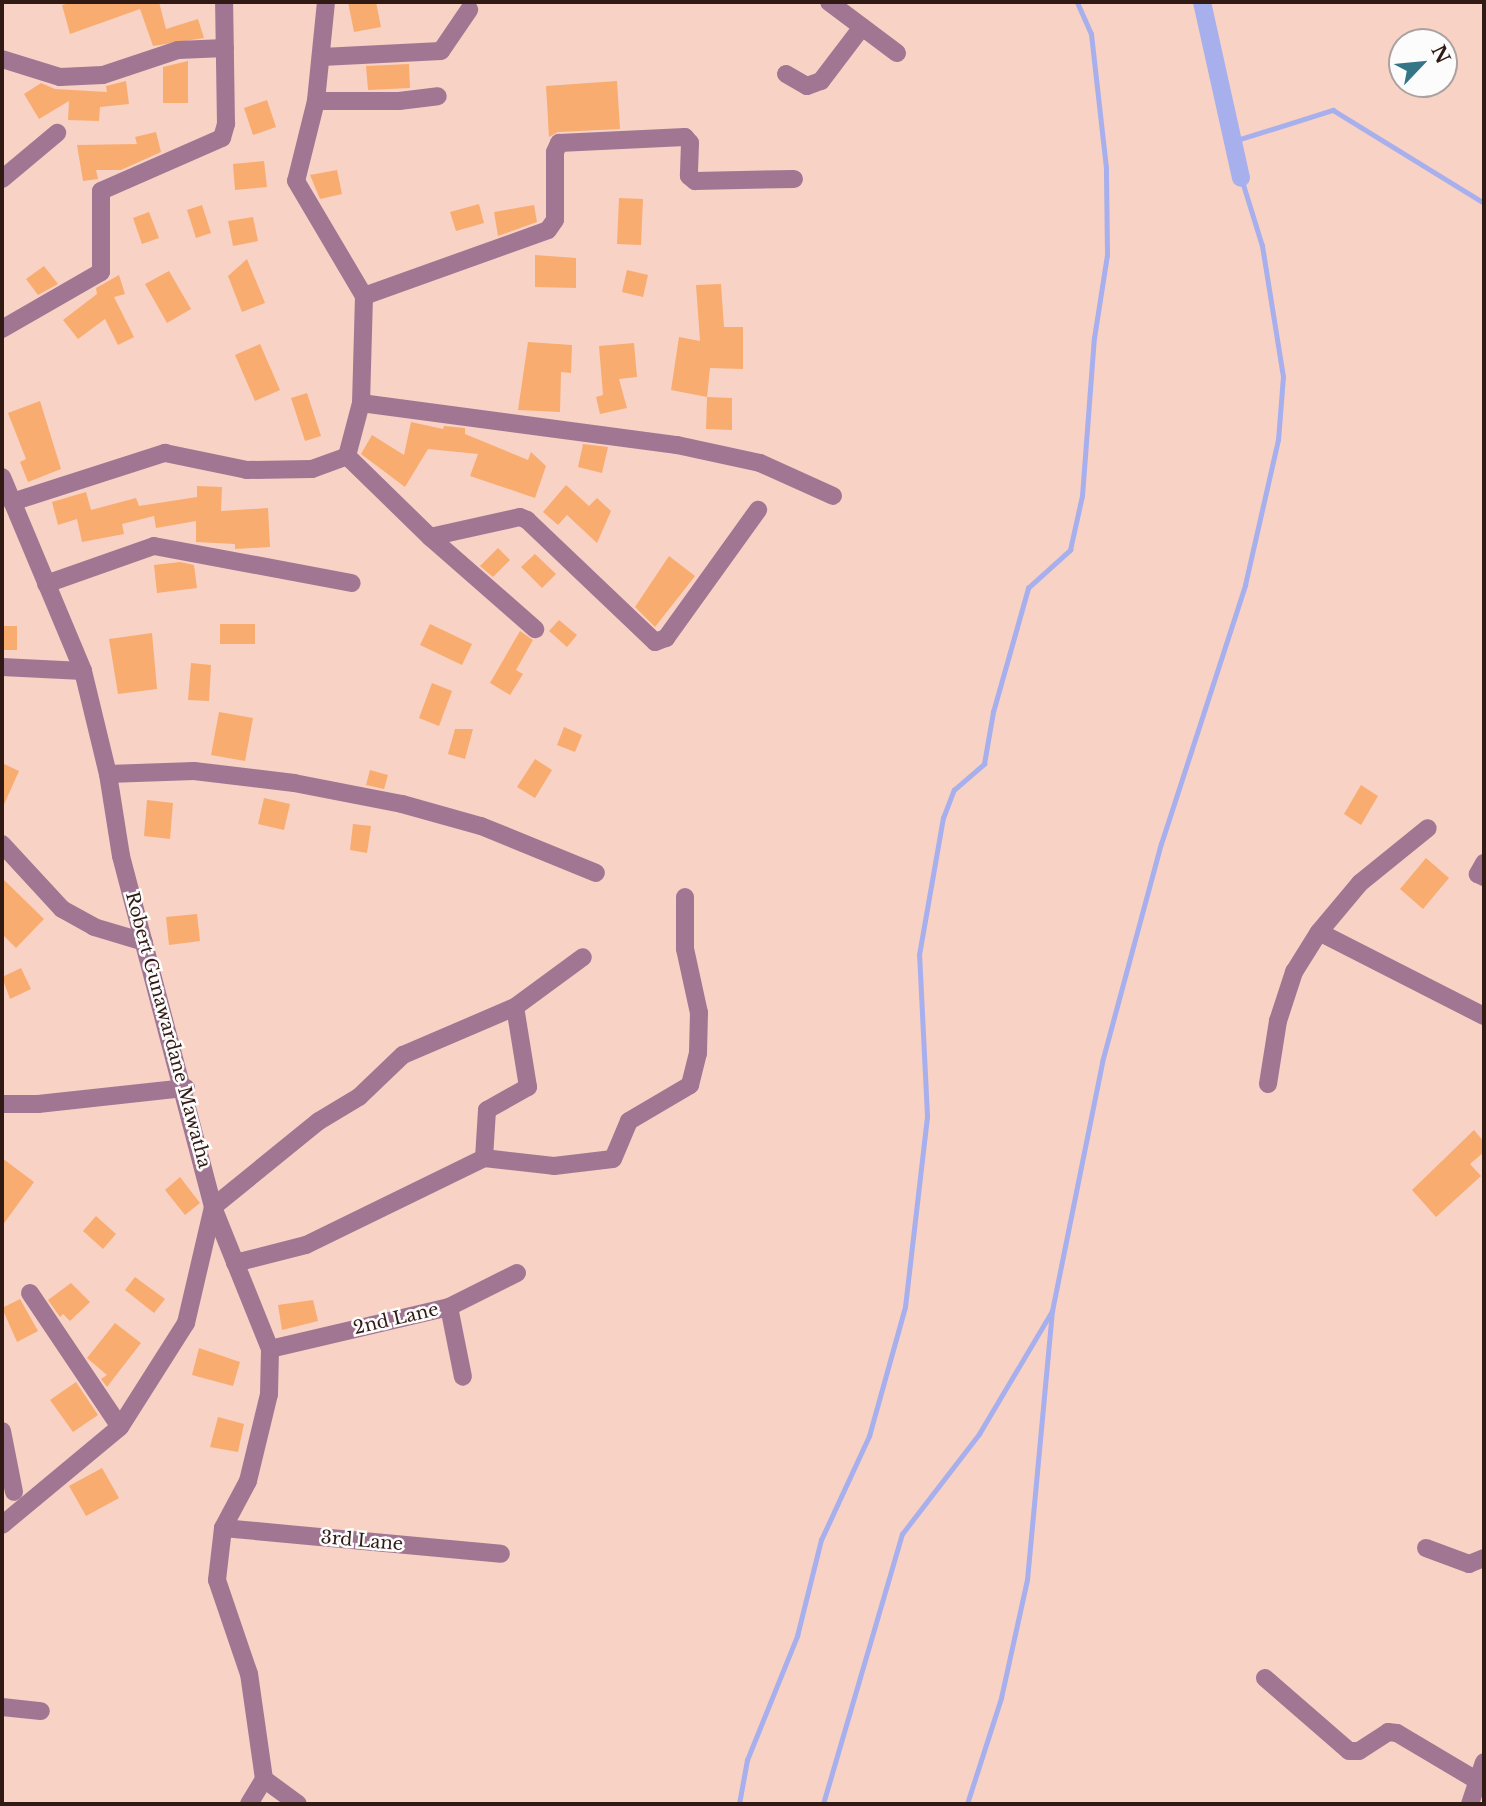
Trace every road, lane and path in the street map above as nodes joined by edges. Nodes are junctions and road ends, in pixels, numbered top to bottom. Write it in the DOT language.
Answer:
graph roads {
  1 [pos="224,2"];
  2 [pos="326,2"];
  3 [pos="829,2"];
  4 [pos="469,10"];
  5 [pos="862,27"];
  6 [pos="225,48"];
  7 [pos="897,53"];
  8 [pos="322,57"];
  9 [pos="2,59"];
  10 [pos="786,74"];
  11 [pos="438,96"];
  12 [pos="316,101"];
  13 [pos="57,133"];
  14 [pos="2,179"];
  15 [pos="794,179"];
  16 [pos="364,296"];
  17 [pos="2,328"];
  18 [pos="361,403"];
  19 [pos="347,456"];
  20 [pos="2,477"];
  21 [pos="833,496"];
  22 [pos="12,502"];
  23 [pos="758,510"];
  24 [pos="430,537"];
  25 [pos="352,583"];
  26 [pos="46,584"];
  27 [pos="535,629"];
  28 [pos="2,667"];
  29 [pos="83,671"];
  30 [pos="108,774"];
  31 [pos="1428,828"];
  32 [pos="2,844"];
  33 [pos="1484,863"];
  34 [pos="596,873"];
  35 [pos="1484,877"];
  36 [pos="685,897"];
  37 [pos="1319,932"];
  38 [pos="144,942"];
  39 [pos="583,957"];
  40 [pos="515,1007"];
  41 [pos="1484,1016"];
  42 [pos="1268,1084"];
  43 [pos="186,1088"];
  44 [pos="2,1104"];
  45 [pos="484,1157"];
  46 [pos="213,1207"];
  47 [pos="235,1263"];
  48 [pos="517,1273"];
  49 [pos="30,1293"];
  50 [pos="449,1307"];
  51 [pos="270,1349"];
  52 [pos="463,1377"];
  53 [pos="120,1427"];
  54 [pos="2,1430"];
  55 [pos="8,1493"];
  56 [pos="35,1495"];
  57 [pos="2,1525"];
  58 [pos="223,1528"];
  59 [pos="1426,1548"];
  60 [pos="501,1554"];
  61 [pos="1484,1558"];
  62 [pos="1265,1678"];
  63 [pos="2,1707"];
  64 [pos="41,1711"];
  65 [pos="1484,1762"];
  66 [pos="264,1779"];
  67 [pos="1476,1780"];
  68 [pos="249,1804"];
  69 [pos="299,1804"];
  70 [pos="1470,1804"];
  1 -- 6 [label="street"];
  2 -- 8 [label="street"];
  3 -- 5 [label="street"];
  4 -- 8 [label="street"];
  5 -- 7 [label="street"];
  5 -- 10 [label="street"];
  6 -- 9 [label="street"];
  6 -- 17 [label="street"];
  8 -- 12 [label="street"];
  11 -- 12 [label="street"];
  12 -- 16 [label="street"];
  13 -- 14 [label="street"];
  15 -- 16 [label="street"];
  16 -- 18 [label="street"];
  18 -- 19 [label="street"];
  18 -- 21 [label="street"];
  19 -- 22 [label="street"];
  19 -- 24 [label="street"];
  20 -- 22 [label="street, Robert Gunawardane Mawatha"];
  22 -- 26 [label="street, Robert Gunawardane Mawatha"];
  23 -- 24 [label="street"];
  24 -- 27 [label="street"];
  25 -- 26 [label="street"];
  26 -- 29 [label="street, Robert Gunawardane Mawatha"];
  28 -- 29 [label="street"];
  29 -- 30 [label="street, Robert Gunawardane Mawatha"];
  30 -- 34 [label="street"];
  30 -- 38 [label="street, Robert Gunawardane Mawatha"];
  31 -- 37 [label="street"];
  32 -- 38 [label="street"];
  33 -- 35 [label="street"];
  36 -- 45 [label="street"];
  37 -- 41 [label="street"];
  37 -- 42 [label="street"];
  38 -- 43 [label="street, Robert Gunawardane Mawatha"];
  39 -- 40 [label="street"];
  40 -- 45 [label="street"];
  40 -- 46 [label="street"];
  43 -- 44 [label="street"];
  43 -- 46 [label="street, Robert Gunawardane Mawatha"];
  45 -- 47 [label="street"];
  46 -- 47 [label="street"];
  46 -- 53 [label="street, Robert Gunawardane Mawatha"];
  47 -- 51 [label="street"];
  48 -- 50 [label="street, 2nd Lane"];
  49 -- 53 [label="street"];
  50 -- 51 [label="street, 2nd Lane"];
  50 -- 52 [label="street"];
  51 -- 58 [label="street"];
  53 -- 56 [label="street, Robert Gunawardane Mawatha"];
  54 -- 55 [label="street"];
  55 -- 56 [label="street"];
  56 -- 57 [label="street, Robert Gunawardane Mawatha"];
  58 -- 60 [label="street, 3rd Lane"];
  58 -- 66 [label="street"];
  59 -- 61 [label="street"];
  62 -- 67 [label="street"];
  63 -- 64 [label="street"];
  65 -- 67 [label="street"];
  66 -- 68 [label="street"];
  66 -- 69 [label="street"];
  67 -- 70 [label="street"];
}
